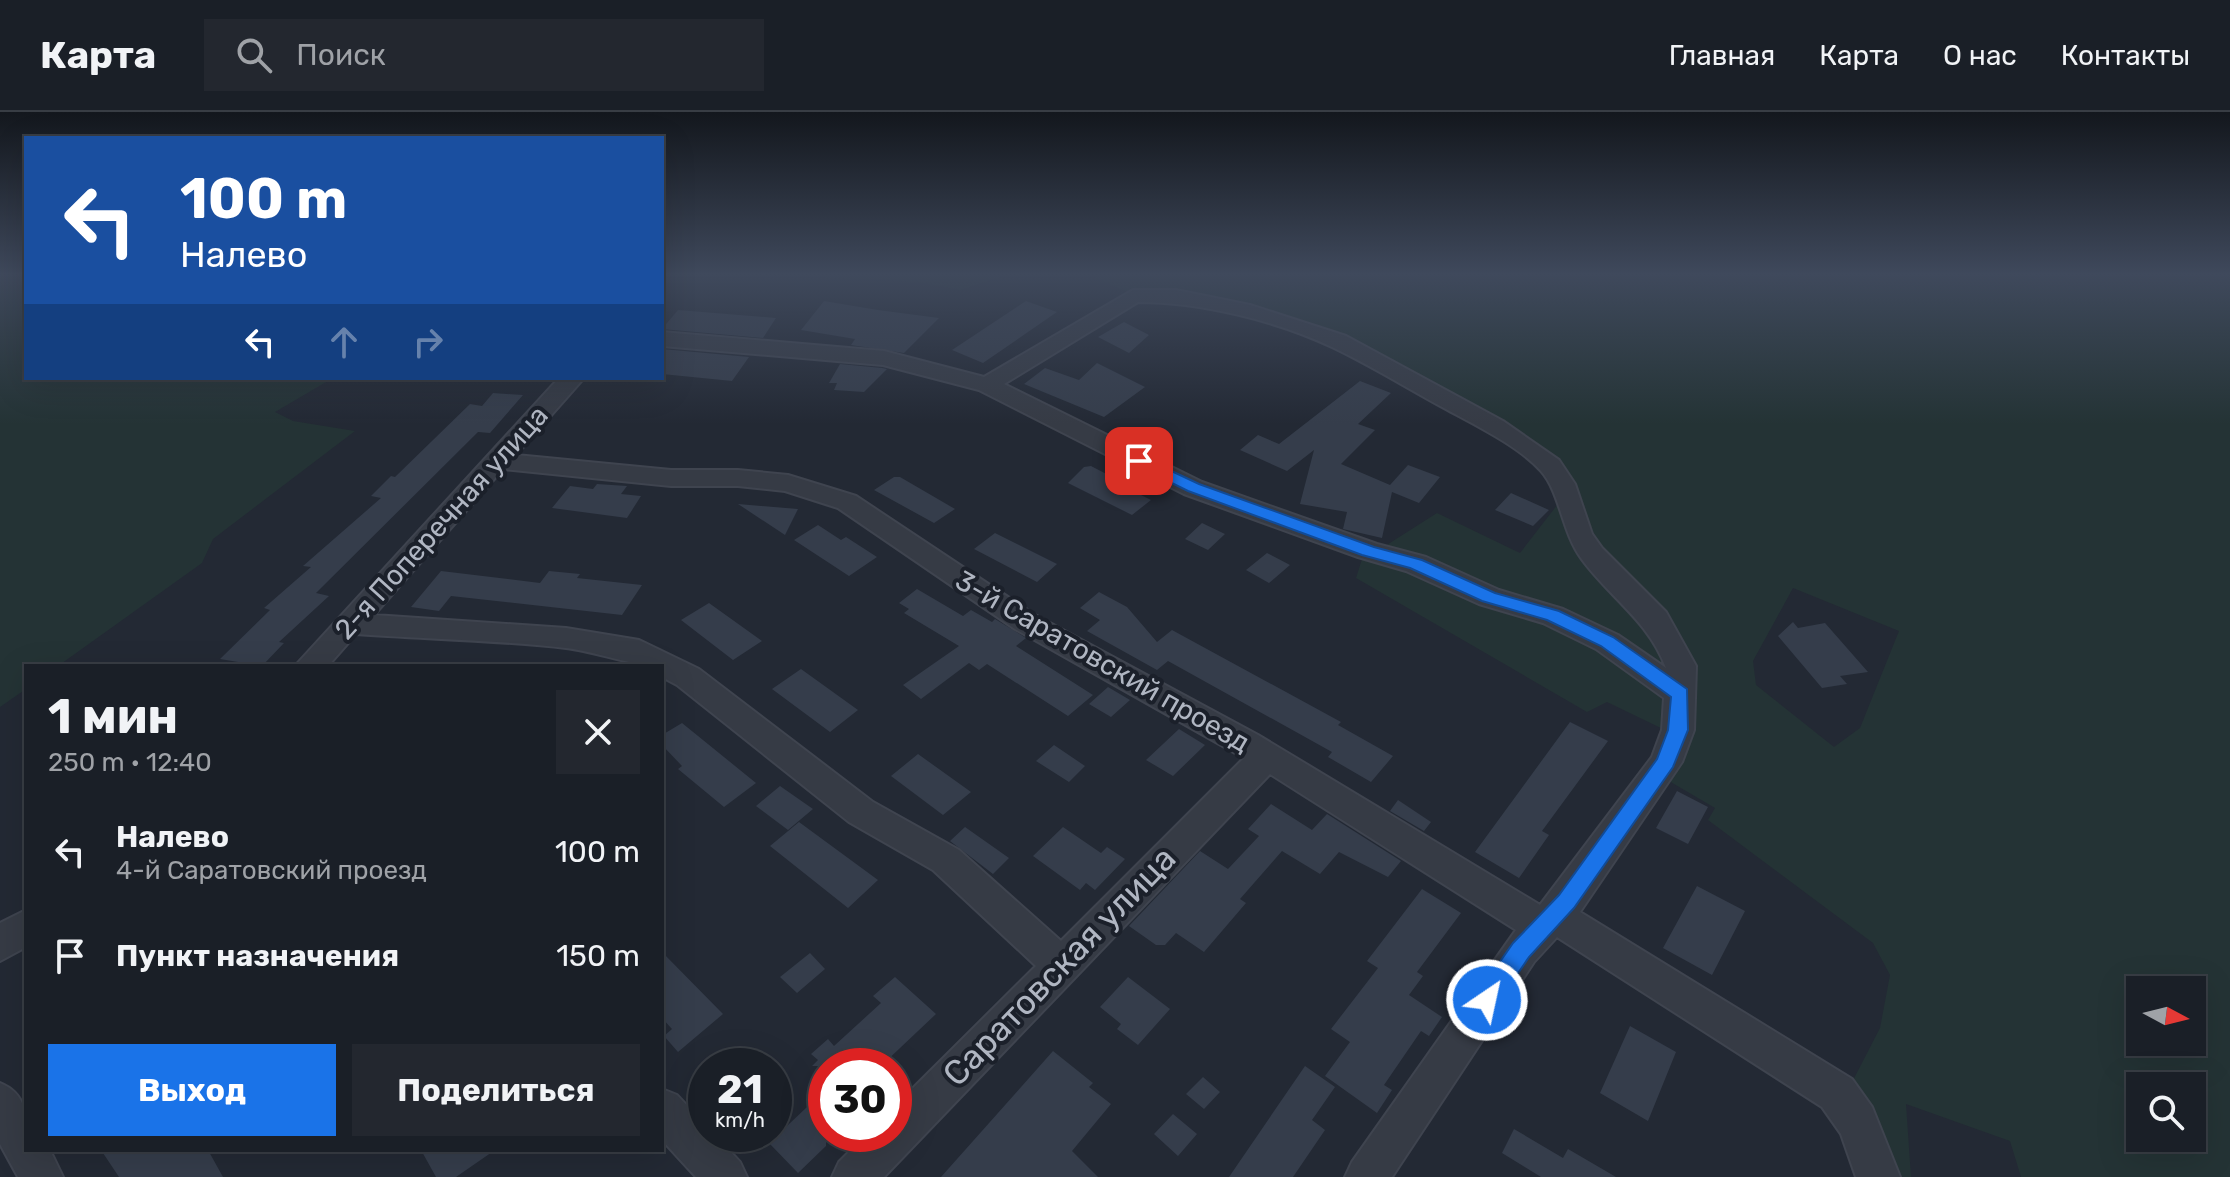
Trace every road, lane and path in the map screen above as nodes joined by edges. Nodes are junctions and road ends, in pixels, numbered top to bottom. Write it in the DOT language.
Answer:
graph roads {
  1 [pos="1086,325"];
  2 [pos="1289,325"];
  3 [pos="664,339"];
  4 [pos="570,380"];
  5 [pos="987,385"];
  6 [pos="496,461"];
  7 [pos="348,623"];
  8 [pos="312,664"];
  9 [pos="661,664"];
  10 [pos="664,665"];
  11 [pos="1681,694"];
  12 [pos="1266,757"];
  13 [pos="1548,922"];
  14 [pos="24,927"];
  15 [pos="0,944"];
  16 [pos="1062,966"];
  17 [pos="0,1103"];
  18 [pos="664,1111"];
  19 [pos="24,1145"];
  20 [pos="28,1152"];
  21 [pos="41,1177"];
  22 [pos="725,1177"];
  23 [pos="854,1177"];
  24 [pos="1367,1177"];
  25 [pos="1878,1177"];
  1 -- 5 [label="street"];
  2 -- 11 [label="street"];
  3 -- 5 [label="street"];
  4 -- 6 [label="street, 2-я Поперечная улица"];
  5 -- 11 [label="street"];
  6 -- 7 [label="street, 2-я Поперечная улица"];
  6 -- 12 [label="street, 3-й Саратовский проезд"];
  7 -- 8 [label="street, 2-я Поперечная улица"];
  7 -- 9 [label="street"];
  10 -- 16 [label="street"];
  11 -- 13 [label="street"];
  12 -- 13 [label="street, 3-й Саратовский проезд"];
  12 -- 16 [label="street, Саратовская улица"];
  13 -- 24 [label="street"];
  13 -- 25 [label="street, 3-й Саратовский проезд"];
  14 -- 15 [label="street"];
  16 -- 23 [label="street, Саратовская улица"];
  17 -- 19 [label="street"];
  18 -- 22 [label="street"];
  20 -- 21 [label="street"];
}
